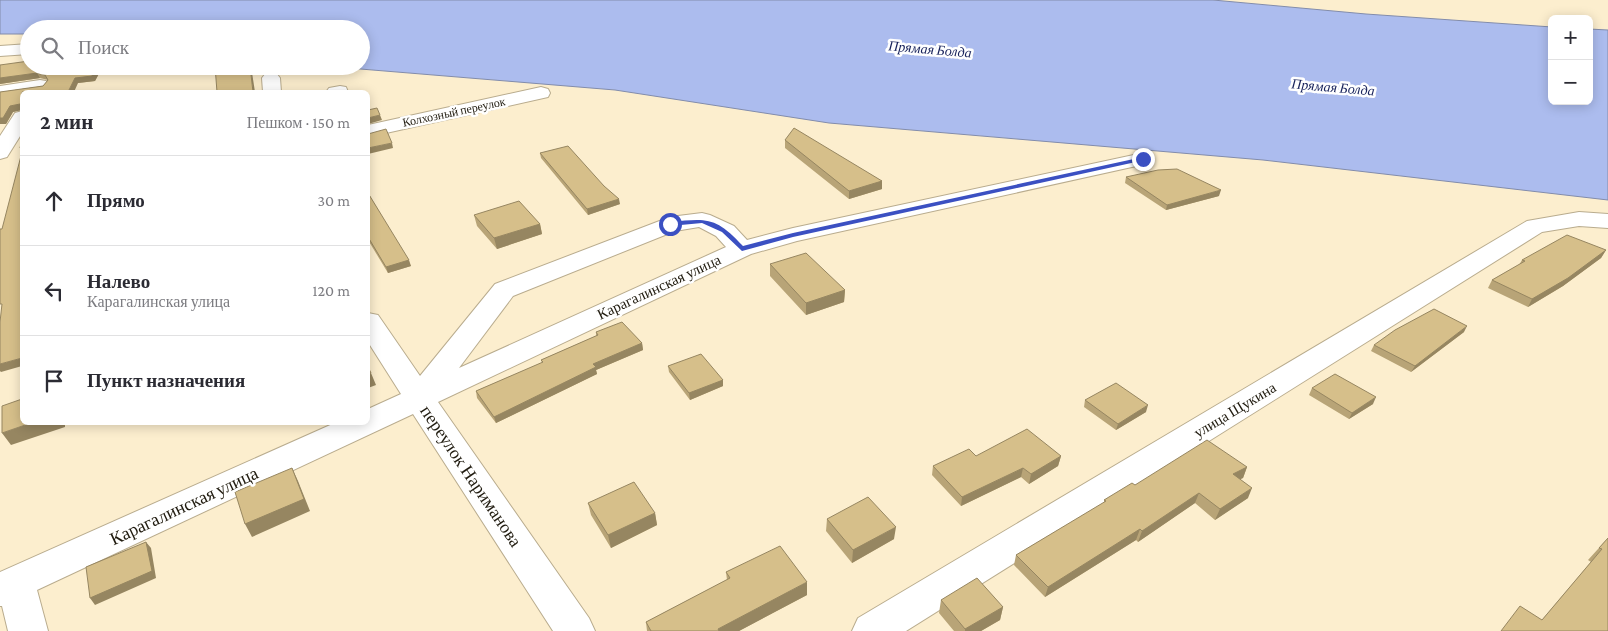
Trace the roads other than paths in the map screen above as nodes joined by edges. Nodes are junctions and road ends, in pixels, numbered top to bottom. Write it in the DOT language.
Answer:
graph roads {
  1 [pos="20,50"];
  2 [pos="0,51"];
  3 [pos="41,84"];
  4 [pos="0,91"];
  5 [pos="541,93"];
  6 [pos="20,122"];
  7 [pos="370,131"];
  8 [pos="1143,159"];
  9 [pos="5,160"];
  10 [pos="1608,221"];
  11 [pos="742,248"];
  12 [pos="370,324"];
  13 [pos="419,399"];
  14 [pos="370,421"];
  15 [pos="360,425"];
  16 [pos="8,586"];
  17 [pos="28,631"];
  18 [pos="575,631"];
  19 [pos="872,631"];
  1 -- 2 [label="street"];
  3 -- 4 [label="street"];
  5 -- 7 [label="street, Колхозный переулок"];
  6 -- 9 [label="street"];
  8 -- 11 [label="street, Карагалинская улица"];
  10 -- 19 [label="street, улица Щукина"];
  11 -- 13 [label="street, Карагалинская улица"];
  11 -- 13 [label="street"];
  12 -- 13 [label="street, переулок Нариманова"];
  13 -- 14 [label="street, Карагалинская улица"];
  13 -- 18 [label="street, переулок Нариманова"];
  15 -- 16 [label="street, Карагалинская улица"];
  16 -- 17 [label="street"];
}
